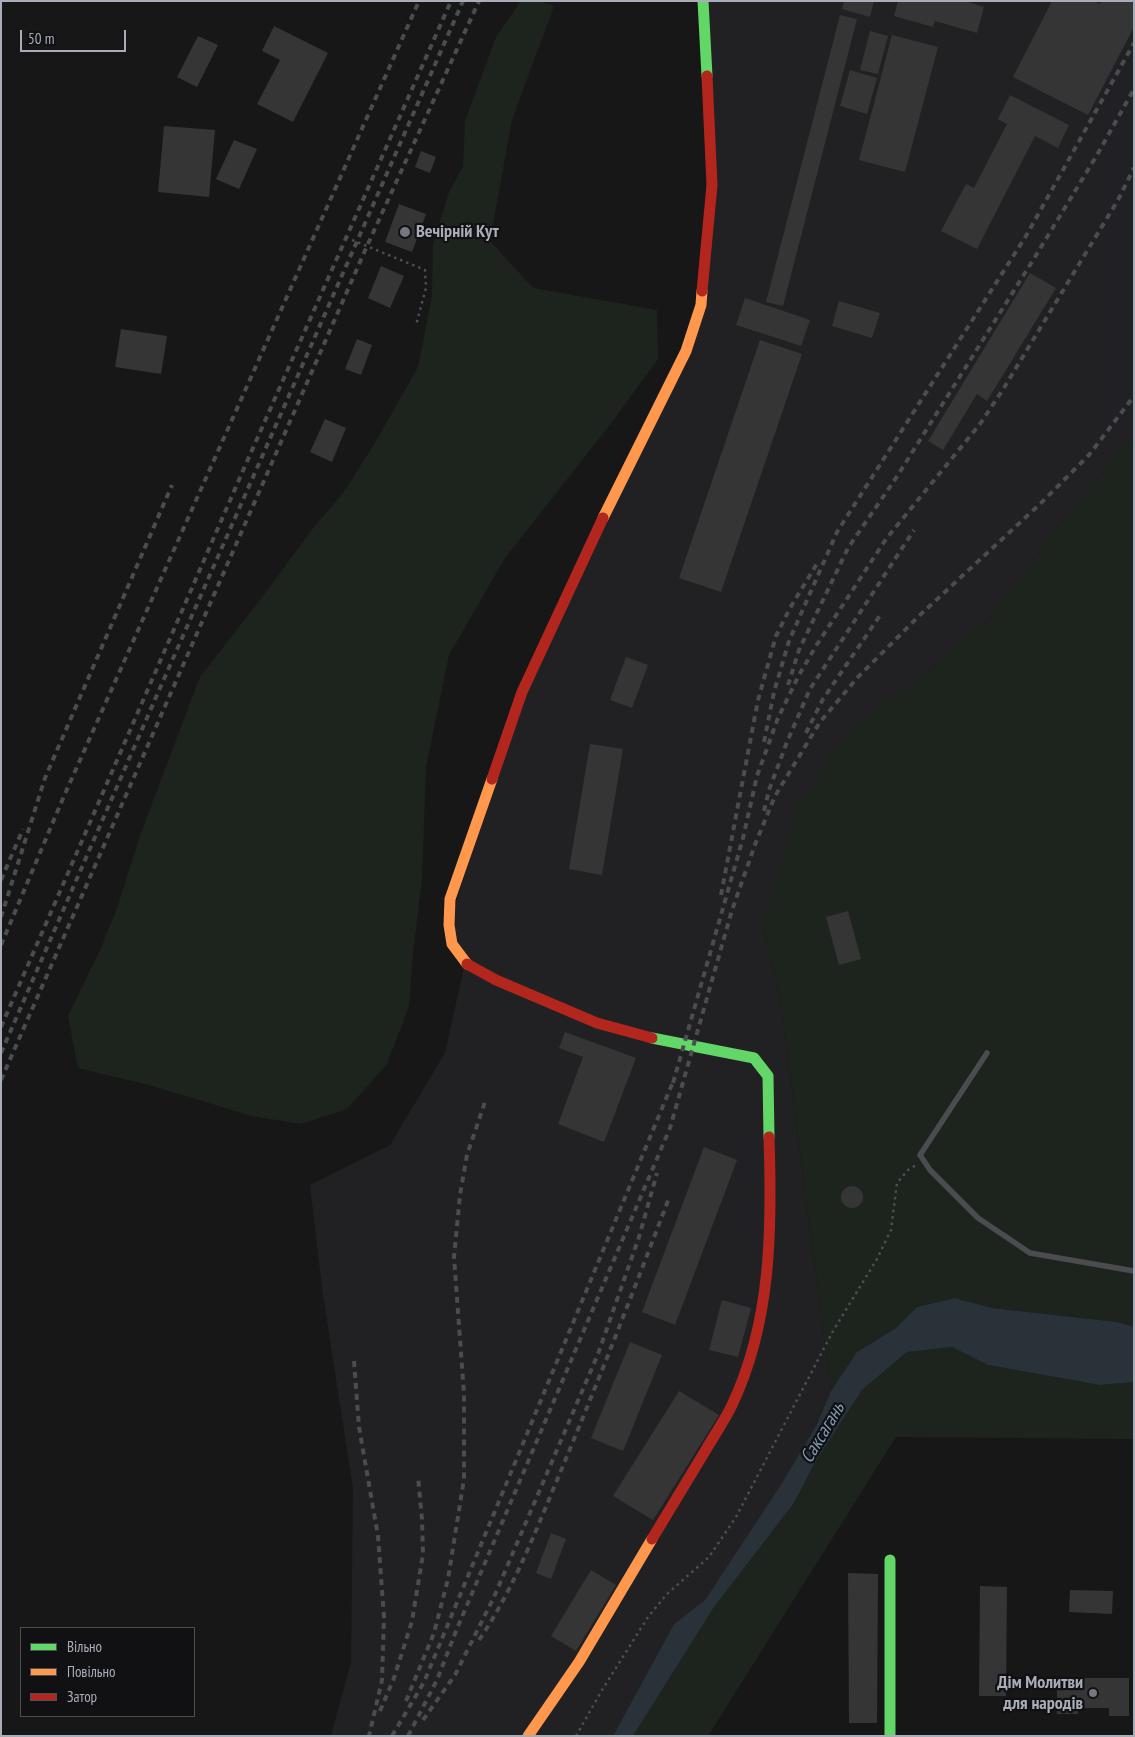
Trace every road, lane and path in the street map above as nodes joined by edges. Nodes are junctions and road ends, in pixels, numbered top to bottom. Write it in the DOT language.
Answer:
graph roads {
  1 [pos="702,1"];
  2 [pos="352,240"];
  3 [pos="416,325"];
  4 [pos="987,1053"];
  5 [pos="924,1161"];
  6 [pos="1134,1271"];
  7 [pos="890,1560"];
  8 [pos="528,1736"];
  9 [pos="576,1736"];
  10 [pos="890,1736"];
  1 -- 8 [label="street"];
  2 -- 3 [label="path"];
  4 -- 5 [label="lane"];
  5 -- 6 [label="lane"];
  5 -- 9 [label="path"];
  7 -- 10 [label="street"];
}
